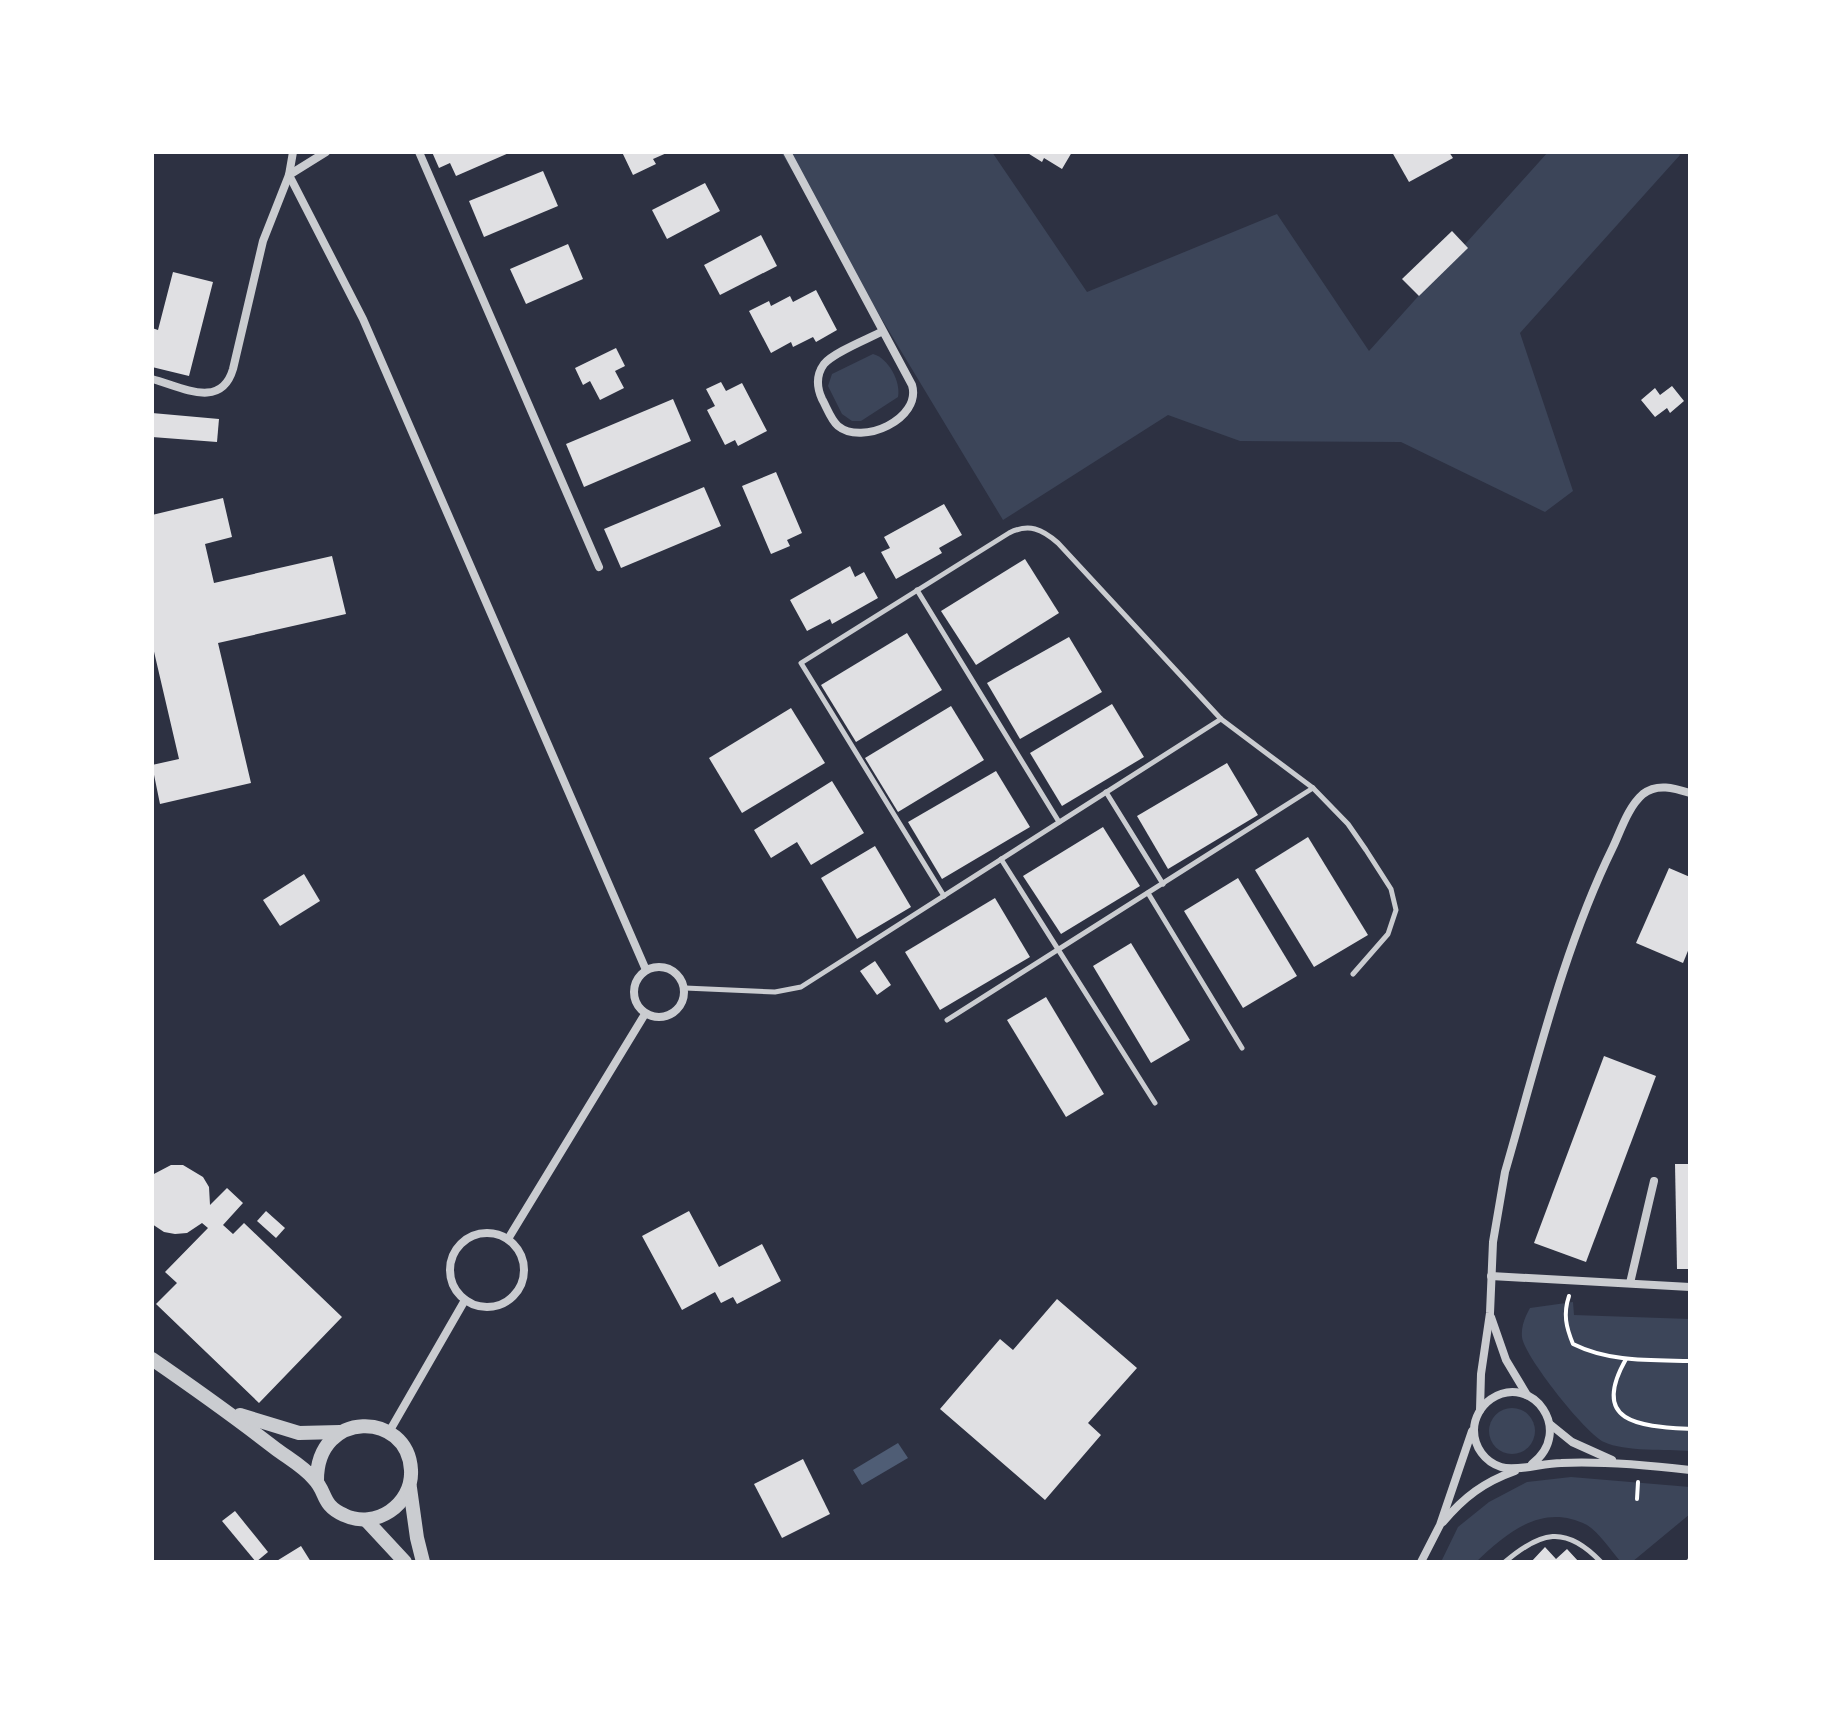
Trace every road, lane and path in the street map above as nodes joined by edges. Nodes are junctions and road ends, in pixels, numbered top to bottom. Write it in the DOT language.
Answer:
graph roads {
  1 [pos="293,152"];
  2 [pos="326,152"];
  3 [pos="419,152"];
  4 [pos="787,152"];
  5 [pos="289,175"];
  6 [pos="883,331"];
  7 [pos="152,379"];
  8 [pos="599,567"];
  9 [pos="917,590"];
  10 [pos="1221,719"];
  11 [pos="1313,788"];
  12 [pos="1106,792"];
  13 [pos="1690,793"];
  14 [pos="1059,822"];
  15 [pos="1001,859"];
  16 [pos="1163,884"];
  17 [pos="1148,893"];
  18 [pos="944,896"];
  19 [pos="1058,950"];
  20 [pos="646,970"];
  21 [pos="1353,974"];
  22 [pos="685,988"];
  23 [pos="645,1014"];
  24 [pos="947,1020"];
  25 [pos="1242,1048"];
  26 [pos="1155,1103"];
  27 [pos="1654,1181"];
  28 [pos="508,1239"];
  29 [pos="1491,1276"];
  30 [pos="1574,1280"];
  31 [pos="1630,1283"];
  32 [pos="1690,1287"];
  33 [pos="465,1300"];
  34 [pos="1490,1313"];
  35 [pos="152,1359"];
  36 [pos="1626,1359"];
  37 [pos="1690,1361"];
  38 [pos="1527,1395"];
  39 [pos="1480,1410"];
  40 [pos="228,1412"];
  41 [pos="1551,1425"];
  42 [pos="1474,1427"];
  43 [pos="1690,1429"];
  44 [pos="340,1432"];
  45 [pos="389,1432"];
  46 [pos="1620,1463"];
  47 [pos="1532,1464"];
  48 [pos="1521,1469"];
  49 [pos="1690,1470"];
  50 [pos="317,1480"];
  51 [pos="410,1484"];
  52 [pos="366,1520"];
  53 [pos="1440,1525"];
  54 [pos="405,1562"];
  55 [pos="423,1562"];
  56 [pos="1421,1562"];
  57 [pos="1505,1562"];
  58 [pos="1601,1562"];
  1 -- 5 [label="street"];
  2 -- 5 [label="street"];
  3 -- 8 [label="street"];
  4 -- 6 [label="street"];
  5 -- 7 [label="street"];
  5 -- 20 [label="street"];
  6 -- 6 [label="street"];
  9 -- 10 [label="lane"];
  9 -- 14 [label="lane"];
  9 -- 18 [label="lane"];
  10 -- 11 [label="lane"];
  10 -- 12 [label="lane"];
  11 -- 16 [label="lane"];
  11 -- 21 [label="lane"];
  12 -- 14 [label="lane"];
  12 -- 16 [label="lane"];
  13 -- 29 [label="street"];
  14 -- 15 [label="lane"];
  15 -- 18 [label="lane"];
  15 -- 19 [label="lane"];
  16 -- 17 [label="lane"];
  17 -- 19 [label="lane"];
  17 -- 25 [label="lane"];
  18 -- 22 [label="lane"];
  19 -- 24 [label="lane"];
  19 -- 26 [label="lane"];
  20 -- 22 [label="street"];
  20 -- 23 [label="street"];
  22 -- 23 [label="street"];
  23 -- 28 [label="street"];
  27 -- 31 [label="street"];
  28 -- 33 [label="street"];
  28 -- 33 [label="street"];
  29 -- 30 [label="street"];
  29 -- 34 [label="street"];
  30 -- 31 [label="street"];
  30 -- 36 [label="path"];
  31 -- 32 [label="street"];
  33 -- 45 [label="street"];
  34 -- 38 [label="street"];
  34 -- 39 [label="street"];
  35 -- 40 [label="street"];
  36 -- 37 [label="path"];
  36 -- 43 [label="path"];
  38 -- 39 [label="street"];
  38 -- 41 [label="street"];
  39 -- 42 [label="street"];
  40 -- 44 [label="street"];
  40 -- 50 [label="street"];
  41 -- 46 [label="street"];
  41 -- 47 [label="street"];
  42 -- 48 [label="street"];
  42 -- 53 [label="street"];
  44 -- 45 [label="street"];
  44 -- 50 [label="street"];
  45 -- 51 [label="street"];
  46 -- 47 [label="street"];
  46 -- 49 [label="street"];
  47 -- 48 [label="street"];
  48 -- 53 [label="street"];
  50 -- 52 [label="street"];
  51 -- 52 [label="street"];
  51 -- 55 [label="street"];
  52 -- 54 [label="street"];
  53 -- 56 [label="street"];
  57 -- 58 [label="lane"];
}
